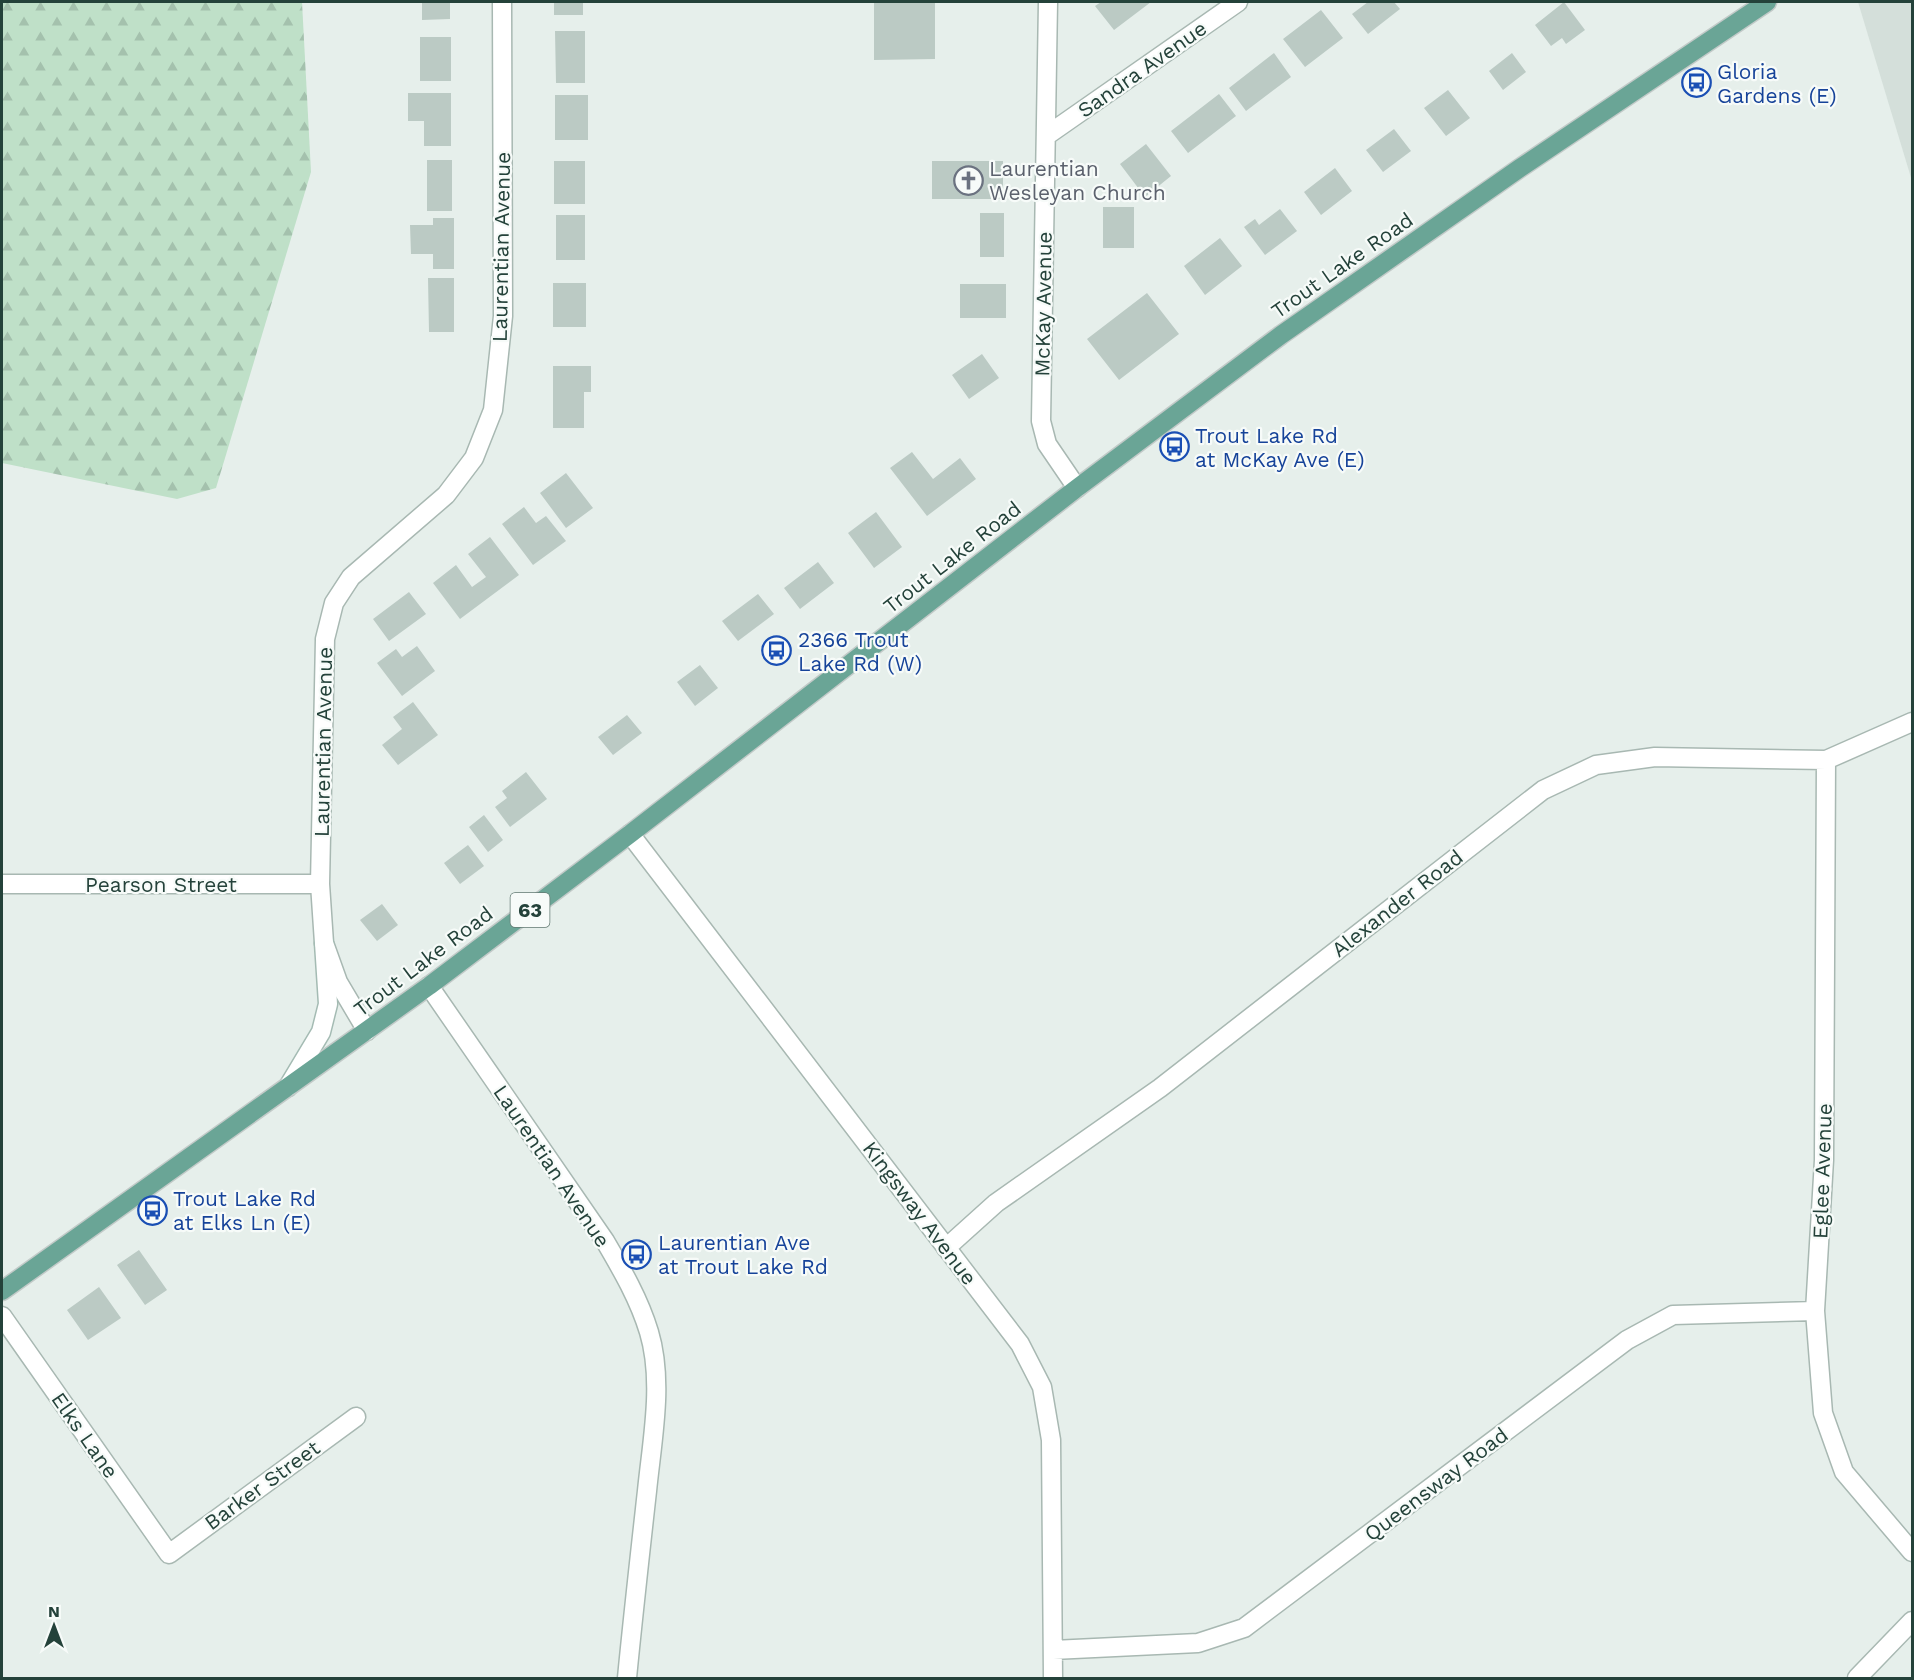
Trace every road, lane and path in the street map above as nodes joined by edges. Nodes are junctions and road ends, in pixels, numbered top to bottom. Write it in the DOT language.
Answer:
graph roads {
  1 [pos="502,2"];
  2 [pos="1048,2"];
  3 [pos="1238,2"];
  4 [pos="1767,2"];
  5 [pos="1046,136"];
  6 [pos="1077,488"];
  7 [pos="1912,722"];
  8 [pos="1826,760"];
  9 [pos="630,834"];
  10 [pos="2,884"];
  11 [pos="320,884"];
  12 [pos="324,943"];
  13 [pos="429,986"];
  14 [pos="367,1031"];
  15 [pos="287,1088"];
  16 [pos="946,1248"];
  17 [pos="2,1291"];
  18 [pos="1815,1311"];
  19 [pos="2,1316"];
  20 [pos="356,1417"];
  21 [pos="1912,1552"];
  22 [pos="169,1554"];
  23 [pos="1912,1621"];
  24 [pos="1053,1650"];
  25 [pos="627,1678"];
  26 [pos="1053,1678"];
  27 [pos="1857,1678"];
  1 -- 11 [label="street, Laurentian Avenue"];
  2 -- 5 [label="street, McKay Avenue"];
  3 -- 5 [label="street, Sandra Avenue"];
  4 -- 6 [label="main road, Trout Lake Road"];
  5 -- 6 [label="street, McKay Avenue"];
  6 -- 9 [label="main road, Trout Lake Road / 63"];
  7 -- 8 [label="street, Alexander Road"];
  8 -- 16 [label="street, Alexander Road"];
  8 -- 18 [label="street, Eglee Avenue"];
  9 -- 13 [label="main road, Trout Lake Road / 63"];
  9 -- 16 [label="street, Kingsway Avenue"];
  10 -- 11 [label="street, Pearson Street"];
  11 -- 12 [label="street, Laurentian Avenue"];
  12 -- 14 [label="street, Laurentian Avenue"];
  12 -- 15 [label="street"];
  13 -- 14 [label="main road, Trout Lake Road / 63"];
  13 -- 25 [label="street, Laurentian Avenue"];
  14 -- 15 [label="main road, Trout Lake Road / 63"];
  15 -- 17 [label="main road, Trout Lake Road / 63"];
  16 -- 24 [label="street, Kingsway Avenue"];
  18 -- 21 [label="street, Eglee Avenue"];
  18 -- 24 [label="street, Queensway Road"];
  19 -- 22 [label="street, Elks Lane"];
  20 -- 22 [label="street, Barker Street"];
  23 -- 27 [label="street"];
  24 -- 26 [label="street, Kingsway Avenue"];
}
